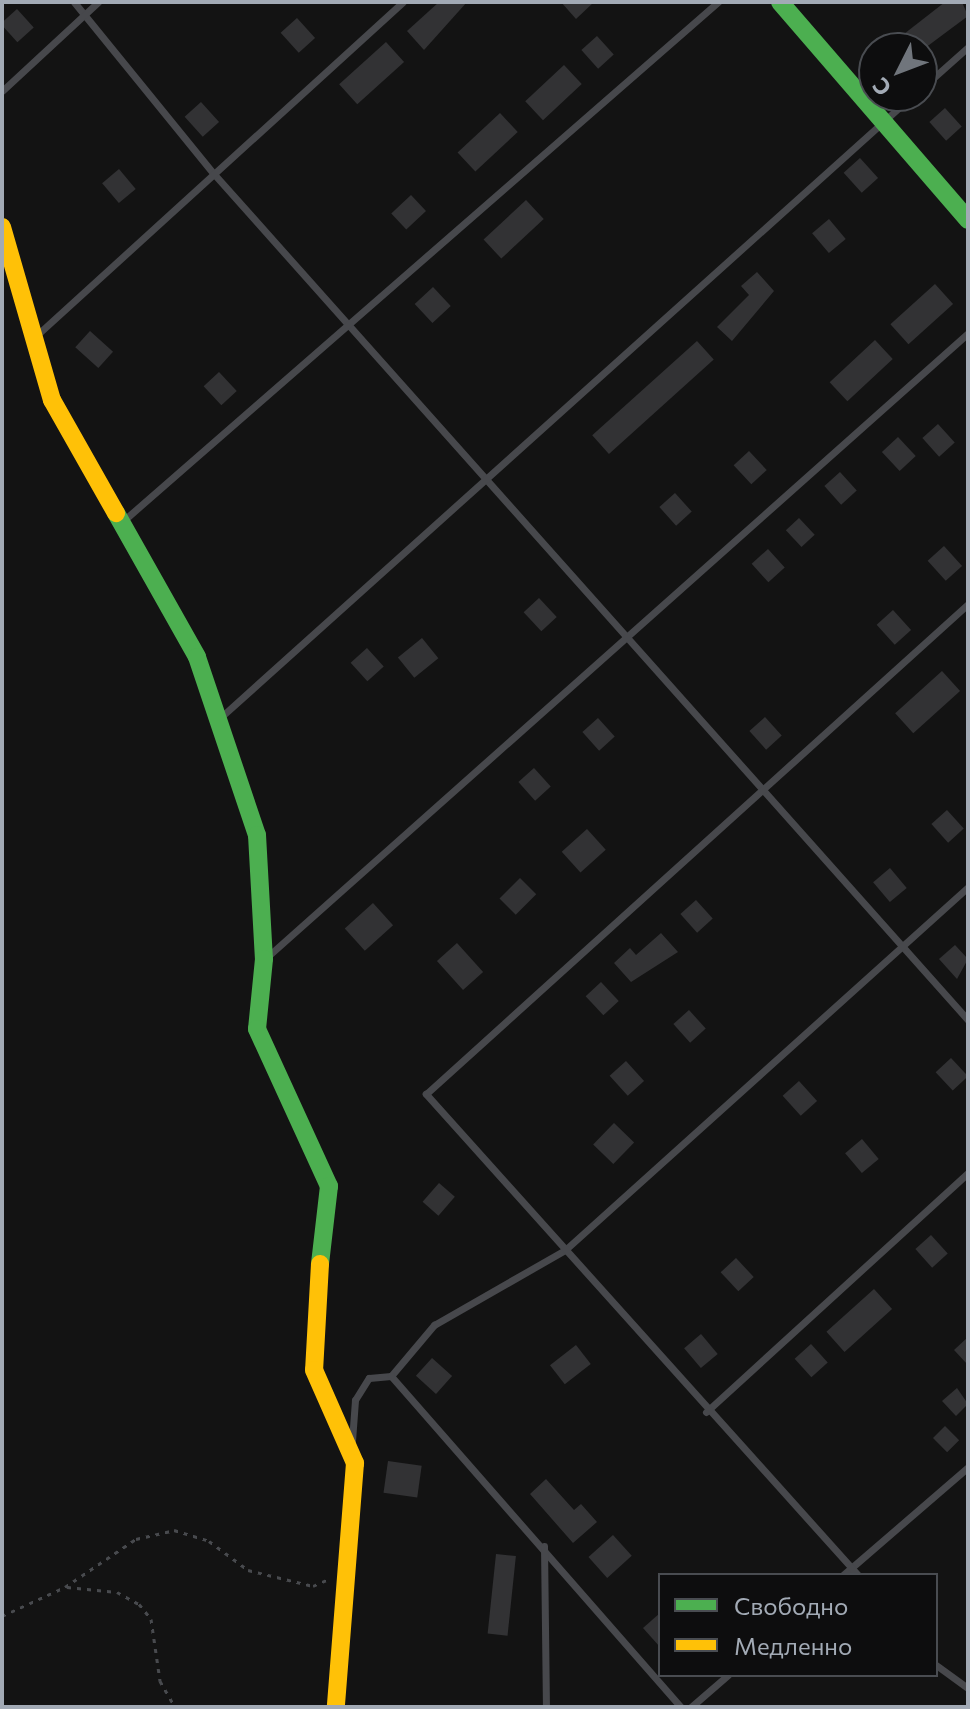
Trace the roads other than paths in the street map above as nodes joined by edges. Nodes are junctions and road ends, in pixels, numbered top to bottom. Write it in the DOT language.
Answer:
graph roads {
  1 [pos="74,2"];
  2 [pos="98,2"];
  3 [pos="403,2"];
  4 [pos="718,2"];
  5 [pos="780,2"];
  6 [pos="85,14"];
  7 [pos="968,47"];
  8 [pos="938,74"];
  9 [pos="2,91"];
  10 [pos="894,112"];
  11 [pos="885,120"];
  12 [pos="214,174"];
  13 [pos="968,220"];
  14 [pos="2,227"];
  15 [pos="351,321"];
  16 [pos="968,333"];
  17 [pos="34,338"];
  18 [pos="489,477"];
  19 [pos="121,522"];
  20 [pos="968,604"];
  21 [pos="628,639"];
  22 [pos="216,721"];
  23 [pos="762,791"];
  24 [pos="968,887"];
  25 [pos="904,946"];
  26 [pos="264,959"];
  27 [pos="968,1020"];
  28 [pos="968,1173"];
  29 [pos="565,1250"];
  30 [pos="391,1376"];
  31 [pos="706,1412"];
  32 [pos="351,1446"];
  33 [pos="968,1467"];
  34 [pos="544,1546"];
  35 [pos="851,1568"];
  36 [pos="845,1573"];
  37 [pos="856,1573"];
  38 [pos="938,1666"];
  39 [pos="726,1677"];
  40 [pos="968,1688"];
  41 [pos="336,1707"];
  42 [pos="546,1707"];
  43 [pos="681,1707"];
  44 [pos="691,1707"];
  1 -- 6 [label="lane"];
  2 -- 6 [label="lane"];
  3 -- 12 [label="lane"];
  4 -- 15 [label="lane"];
  5 -- 11 [label="street"];
  6 -- 9 [label="lane"];
  6 -- 12 [label="lane"];
  7 -- 8 [label="lane"];
  10 -- 11 [label="lane"];
  11 -- 13 [label="street"];
  11 -- 18 [label="lane"];
  12 -- 15 [label="lane"];
  12 -- 17 [label="lane"];
  14 -- 17 [label="street"];
  15 -- 18 [label="lane"];
  15 -- 19 [label="lane"];
  16 -- 21 [label="lane"];
  17 -- 19 [label="street"];
  18 -- 21 [label="lane"];
  18 -- 22 [label="lane"];
  19 -- 22 [label="street"];
  20 -- 23 [label="lane"];
  21 -- 23 [label="lane"];
  21 -- 26 [label="lane"];
  22 -- 26 [label="street"];
  23 -- 25 [label="lane"];
  23 -- 29 [label="lane"];
  24 -- 25 [label="lane"];
  25 -- 27 [label="lane"];
  25 -- 29 [label="lane"];
  26 -- 32 [label="street"];
  28 -- 31 [label="lane"];
  29 -- 30 [label="lane"];
  29 -- 31 [label="lane"];
  30 -- 32 [label="lane"];
  30 -- 34 [label="lane"];
  31 -- 35 [label="lane"];
  32 -- 41 [label="street"];
  33 -- 35 [label="lane"];
  34 -- 42 [label="lane"];
  34 -- 43 [label="lane"];
  35 -- 36 [label="lane"];
  35 -- 37 [label="lane"];
  38 -- 40 [label="lane"];
  39 -- 44 [label="lane"];
}
